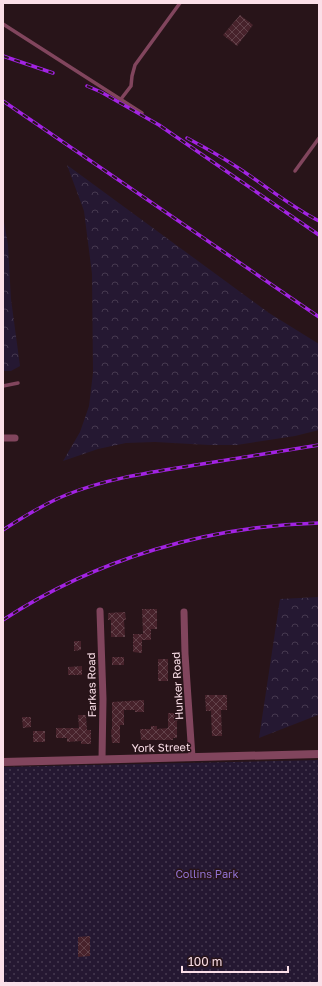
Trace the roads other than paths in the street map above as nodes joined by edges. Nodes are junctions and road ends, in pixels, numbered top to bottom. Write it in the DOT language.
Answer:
graph roads {
  1 [pos="180,3"];
  2 [pos="3,24"];
  3 [pos="121,99"];
  4 [pos="142,113"];
  5 [pos="319,138"];
  6 [pos="294,171"];
  7 [pos="18,383"];
  8 [pos="3,386"];
  9 [pos="3,438"];
  10 [pos="15,438"];
  11 [pos="100,611"];
  12 [pos="184,612"];
  13 [pos="319,754"];
  14 [pos="192,757"];
  15 [pos="102,759"];
  16 [pos="3,762"];
  1 -- 3 [label="lane"];
  2 -- 3 [label="lane"];
  3 -- 4 [label="lane"];
  5 -- 6 [label="lane"];
  7 -- 8 [label="lane"];
  9 -- 10 [label="street"];
  11 -- 15 [label="street, Farkas Road"];
  12 -- 14 [label="street, Hunker Road"];
  13 -- 14 [label="street, York Street"];
  14 -- 15 [label="street, York Street"];
  15 -- 16 [label="street, York Street"];
}
